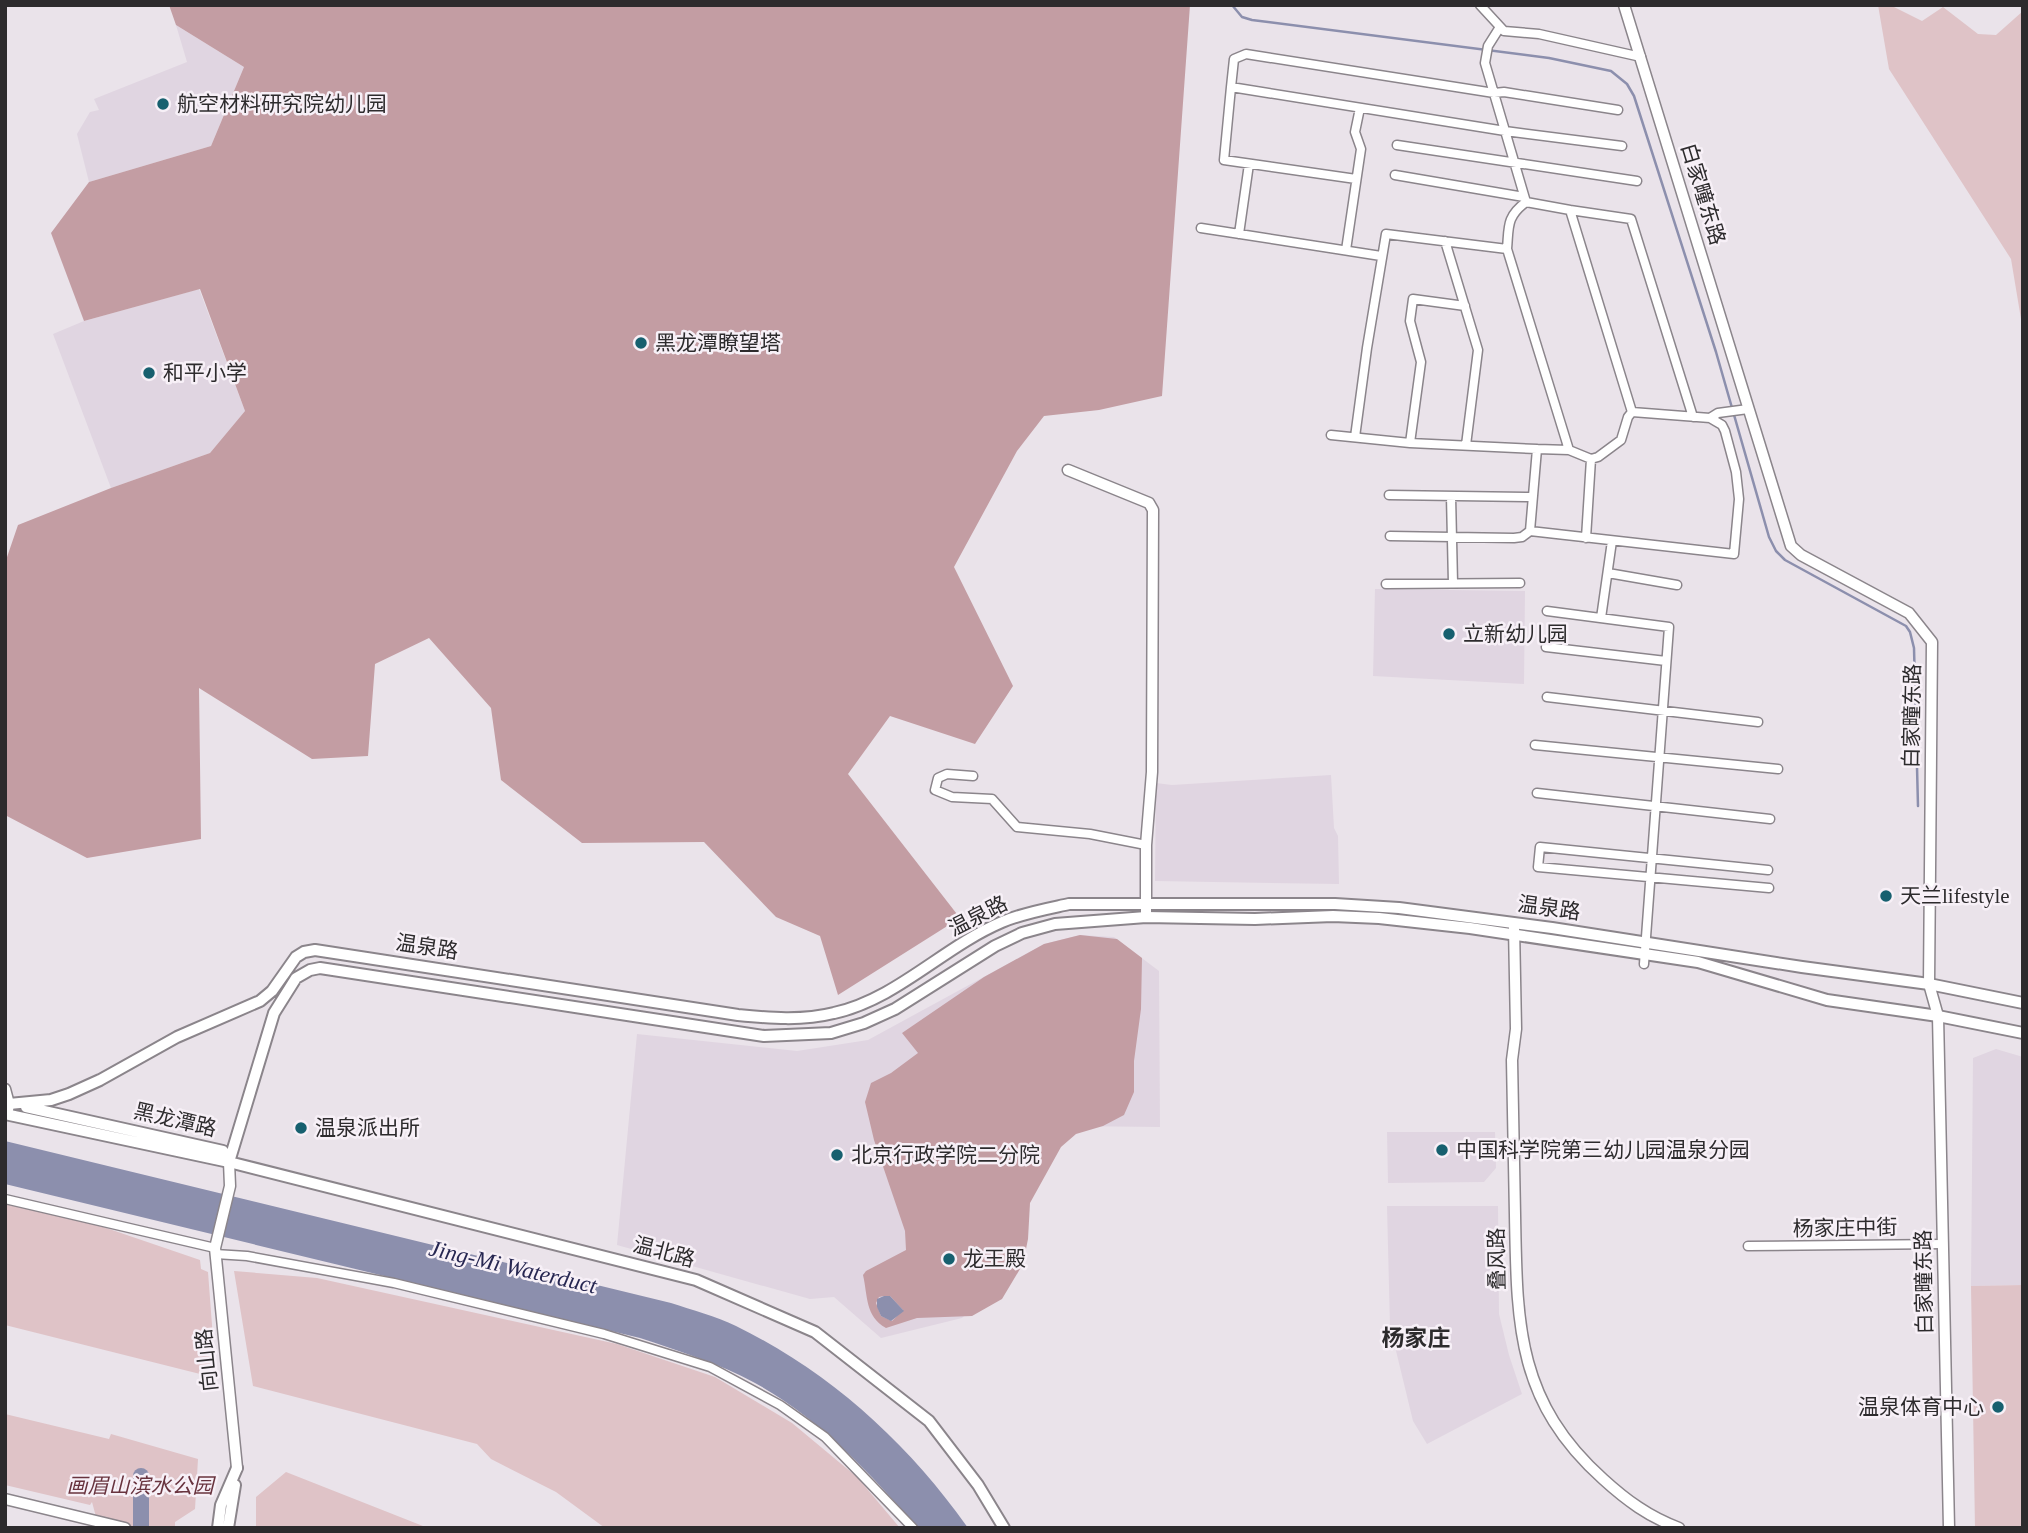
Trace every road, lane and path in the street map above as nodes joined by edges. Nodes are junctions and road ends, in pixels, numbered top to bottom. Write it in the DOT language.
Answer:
graph roads {
  1 [pos="1480,5"];
  2 [pos="1624,5"];
  3 [pos="1500,27"];
  4 [pos="1641,57"];
  5 [pos="1231,87"];
  6 [pos="1494,93"];
  7 [pos="1360,108"];
  8 [pos="1618,110"];
  9 [pos="1505,131"];
  10 [pos="1397,145"];
  11 [pos="1622,146"];
  12 [pos="1250,164"];
  13 [pos="1514,164"];
  14 [pos="1395,175"];
  15 [pos="1356,179"];
  16 [pos="1637,181"];
  17 [pos="1525,199"];
  18 [pos="1570,210"];
  19 [pos="1200,228"];
  20 [pos="1239,234"];
  21 [pos="1445,241"];
  22 [pos="1507,249"];
  23 [pos="1346,250"];
  24 [pos="1381,256"];
  25 [pos="1465,306"];
  26 [pos="1738,410"];
  27 [pos="1632,412"];
  28 [pos="1693,417"];
  29 [pos="1710,418"];
  30 [pos="1331,435"];
  31 [pos="1355,437"];
  32 [pos="1410,443"];
  33 [pos="1466,445"];
  34 [pos="1537,449"];
  35 [pos="1569,450"];
  36 [pos="1591,459"];
  37 [pos="1068,470"];
  38 [pos="1390,495"];
  39 [pos="1451,496"];
  40 [pos="1532,497"];
  41 [pos="1530,531"];
  42 [pos="1390,536"];
  43 [pos="1452,537"];
  44 [pos="1586,538"];
  45 [pos="1612,541"];
  46 [pos="1608,573"];
  47 [pos="1387,583"];
  48 [pos="1453,583"];
  49 [pos="1520,583"];
  50 [pos="1677,585"];
  51 [pos="1547,611"];
  52 [pos="1601,618"];
  53 [pos="1546,647"];
  54 [pos="1666,661"];
  55 [pos="1547,697"];
  56 [pos="1663,711"];
  57 [pos="1758,722"];
  58 [pos="1535,745"];
  59 [pos="1659,757"];
  60 [pos="1778,769"];
  61 [pos="972,776"];
  62 [pos="1537,793"];
  63 [pos="1656,806"];
  64 [pos="1770,818"];
  65 [pos="1146,845"];
  66 [pos="1652,859"];
  67 [pos="1768,870"];
  68 [pos="1650,877"];
  69 [pos="1769,888"];
  70 [pos="1146,904"];
  71 [pos="1146,917"];
  72 [pos="1514,922"];
  73 [pos="1514,934"];
  74 [pos="334,952"];
  75 [pos="1645,953"];
  76 [pos="333,968"];
  77 [pos="1929,984"];
  78 [pos="2023,1003"];
  79 [pos="1938,1016"];
  80 [pos="2023,1033"];
  81 [pos="5,1089"];
  82 [pos="7,1109"];
  83 [pos="229,1162"];
  84 [pos="5,1199"];
  85 [pos="1942,1244"];
  86 [pos="1748,1246"];
  87 [pos="215,1251"];
  88 [pos="237,1468"];
  89 [pos="5,1499"];
  90 [pos="125,1528"];
  91 [pos="218,1528"];
  92 [pos="228,1528"];
  93 [pos="913,1528"];
  94 [pos="1004,1528"];
  95 [pos="1679,1528"];
  96 [pos="1949,1528"];
  1 -- 3 [label="street"];
  2 -- 4 [label="street, 白家疃东路"];
  3 -- 4 [label="street"];
  3 -- 6 [label="street"];
  4 -- 26 [label="street, 白家疃东路"];
  5 -- 6 [label="street"];
  5 -- 7 [label="street"];
  5 -- 12 [label="street"];
  6 -- 8 [label="street"];
  6 -- 9 [label="street"];
  7 -- 9 [label="street"];
  7 -- 15 [label="street"];
  9 -- 11 [label="street"];
  9 -- 13 [label="street"];
  10 -- 13 [label="street"];
  12 -- 15 [label="street"];
  12 -- 20 [label="street"];
  13 -- 16 [label="street"];
  13 -- 17 [label="street"];
  14 -- 17 [label="street"];
  15 -- 23 [label="street"];
  17 -- 18 [label="street"];
  17 -- 22 [label="street"];
  18 -- 27 [label="street"];
  18 -- 28 [label="street"];
  19 -- 20 [label="street"];
  20 -- 23 [label="street"];
  21 -- 22 [label="street"];
  21 -- 24 [label="street"];
  21 -- 25 [label="street"];
  22 -- 35 [label="street"];
  23 -- 24 [label="street"];
  24 -- 31 [label="street"];
  25 -- 32 [label="street"];
  25 -- 33 [label="street"];
  26 -- 29 [label="street"];
  26 -- 77 [label="street, 白家疃东路"];
  27 -- 28 [label="street"];
  27 -- 36 [label="street"];
  28 -- 29 [label="street"];
  29 -- 45 [label="street"];
  30 -- 31 [label="street"];
  31 -- 32 [label="street"];
  32 -- 33 [label="street"];
  33 -- 34 [label="street"];
  34 -- 35 [label="street"];
  34 -- 40 [label="street"];
  35 -- 36 [label="street"];
  36 -- 44 [label="street"];
  37 -- 65 [label="street"];
  38 -- 39 [label="street"];
  39 -- 40 [label="street"];
  39 -- 43 [label="street"];
  40 -- 41 [label="street"];
  41 -- 43 [label="street"];
  41 -- 44 [label="street"];
  42 -- 43 [label="street"];
  43 -- 48 [label="street"];
  44 -- 45 [label="street"];
  45 -- 46 [label="street"];
  46 -- 50 [label="street"];
  46 -- 52 [label="street"];
  47 -- 48 [label="street"];
  48 -- 49 [label="street"];
  51 -- 52 [label="street"];
  52 -- 54 [label="street"];
  53 -- 54 [label="street"];
  54 -- 56 [label="street"];
  55 -- 56 [label="street"];
  56 -- 57 [label="street"];
  56 -- 59 [label="street"];
  58 -- 59 [label="street"];
  59 -- 60 [label="street"];
  59 -- 63 [label="street"];
  61 -- 65 [label="street"];
  62 -- 63 [label="street"];
  63 -- 64 [label="street"];
  63 -- 66 [label="street"];
  65 -- 70 [label="street"];
  66 -- 67 [label="street"];
  66 -- 68 [label="street"];
  66 -- 68 [label="street"];
  68 -- 69 [label="street"];
  68 -- 75 [label="street"];
  70 -- 71 [label="street"];
  70 -- 72 [label="main road, 温泉路"];
  70 -- 74 [label="main road, 温泉路"];
  71 -- 73 [label="main road, 温泉路"];
  71 -- 76 [label="main road, 温泉路"];
  72 -- 73 [label="street, 叠风路"];
  72 -- 75 [label="main road, 温泉路"];
  73 -- 75 [label="main road, 温泉路"];
  73 -- 95 [label="street, 叠风路"];
  74 -- 76 [label="main road"];
  74 -- 82 [label="main road, 温泉路"];
  75 -- 77 [label="main road, 温泉路"];
  75 -- 79 [label="main road, 温泉路"];
  76 -- 83 [label="main road, 温泉路"];
  77 -- 78 [label="main road, 温泉路"];
  77 -- 79 [label="street, 白家疃东路"];
  79 -- 80 [label="main road, 温泉路"];
  79 -- 85 [label="street, 白家疃东路"];
  81 -- 82 [label="street"];
  82 -- 83 [label="main road, 黑龙潭路"];
  83 -- 87 [label="street, 向山路"];
  83 -- 94 [label="main road, 温北路"];
  84 -- 87 [label="street"];
  85 -- 86 [label="street, 杨家庄中街"];
  85 -- 96 [label="street, 白家疃东路"];
  87 -- 88 [label="street, 向山路"];
  87 -- 93 [label="street"];
  88 -- 91 [label="main road, 向山路"];
  88 -- 92 [label="main road, 向山路"];
  89 -- 90 [label="street"];
}
